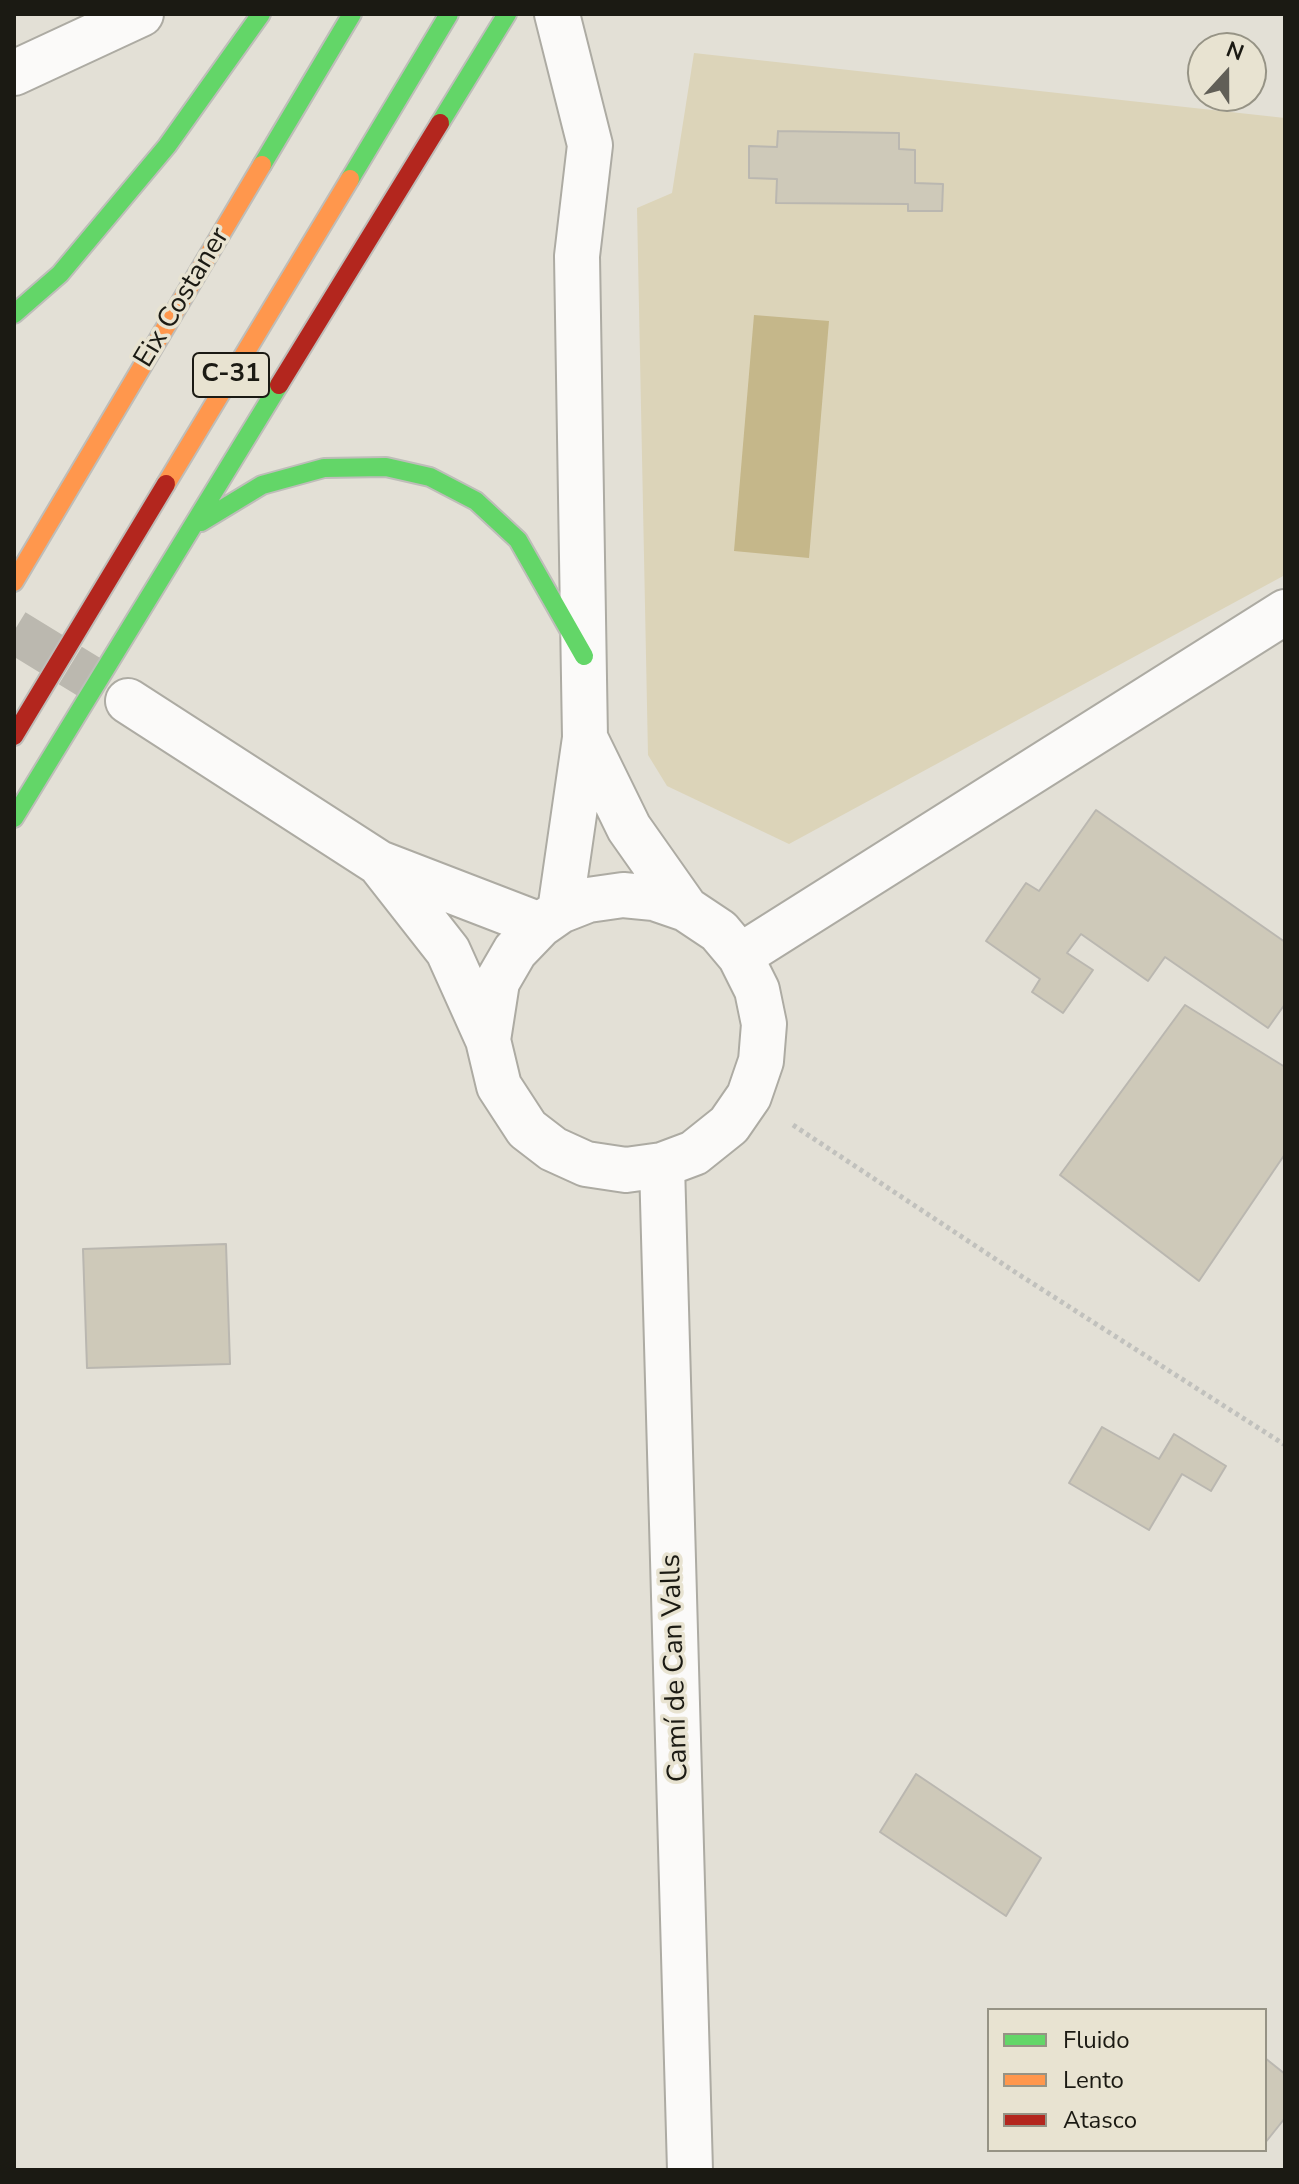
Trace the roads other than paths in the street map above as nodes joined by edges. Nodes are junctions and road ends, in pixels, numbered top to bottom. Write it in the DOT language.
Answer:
graph roads {
  1 [pos="141,14"];
  2 [pos="261,14"];
  3 [pos="352,14"];
  4 [pos="449,14"];
  5 [pos="507,14"];
  6 [pos="557,14"];
  7 [pos="14,73"];
  8 [pos="14,314"];
  9 [pos="196,525"];
  10 [pos="14,582"];
  11 [pos="1285,612"];
  12 [pos="584,656"];
  13 [pos="128,701"];
  14 [pos="14,736"];
  15 [pos="585,738"];
  16 [pos="14,818"];
  17 [pos="379,863"];
  18 [pos="686,909"];
  19 [pos="550,918"];
  20 [pos="740,956"];
  21 [pos="488,1040"];
  22 [pos="662,1165"];
  23 [pos="690,2170"];
  1 -- 7 [label="street"];
  2 -- 8 [label="highway"];
  3 -- 10 [label="highway, Eix Costaner / C-31"];
  4 -- 14 [label="highway, C-31"];
  5 -- 9 [label="highway"];
  6 -- 12 [label="street"];
  9 -- 12 [label="highway"];
  9 -- 16 [label="highway"];
  11 -- 20 [label="street"];
  12 -- 15 [label="street"];
  13 -- 17 [label="street"];
  15 -- 18 [label="street"];
  15 -- 19 [label="street"];
  17 -- 19 [label="street"];
  17 -- 21 [label="street"];
  18 -- 19 [label="street"];
  18 -- 20 [label="street"];
  19 -- 21 [label="street"];
  20 -- 22 [label="street"];
  21 -- 22 [label="street"];
  22 -- 23 [label="street, Camí de Can Valls"];
}
